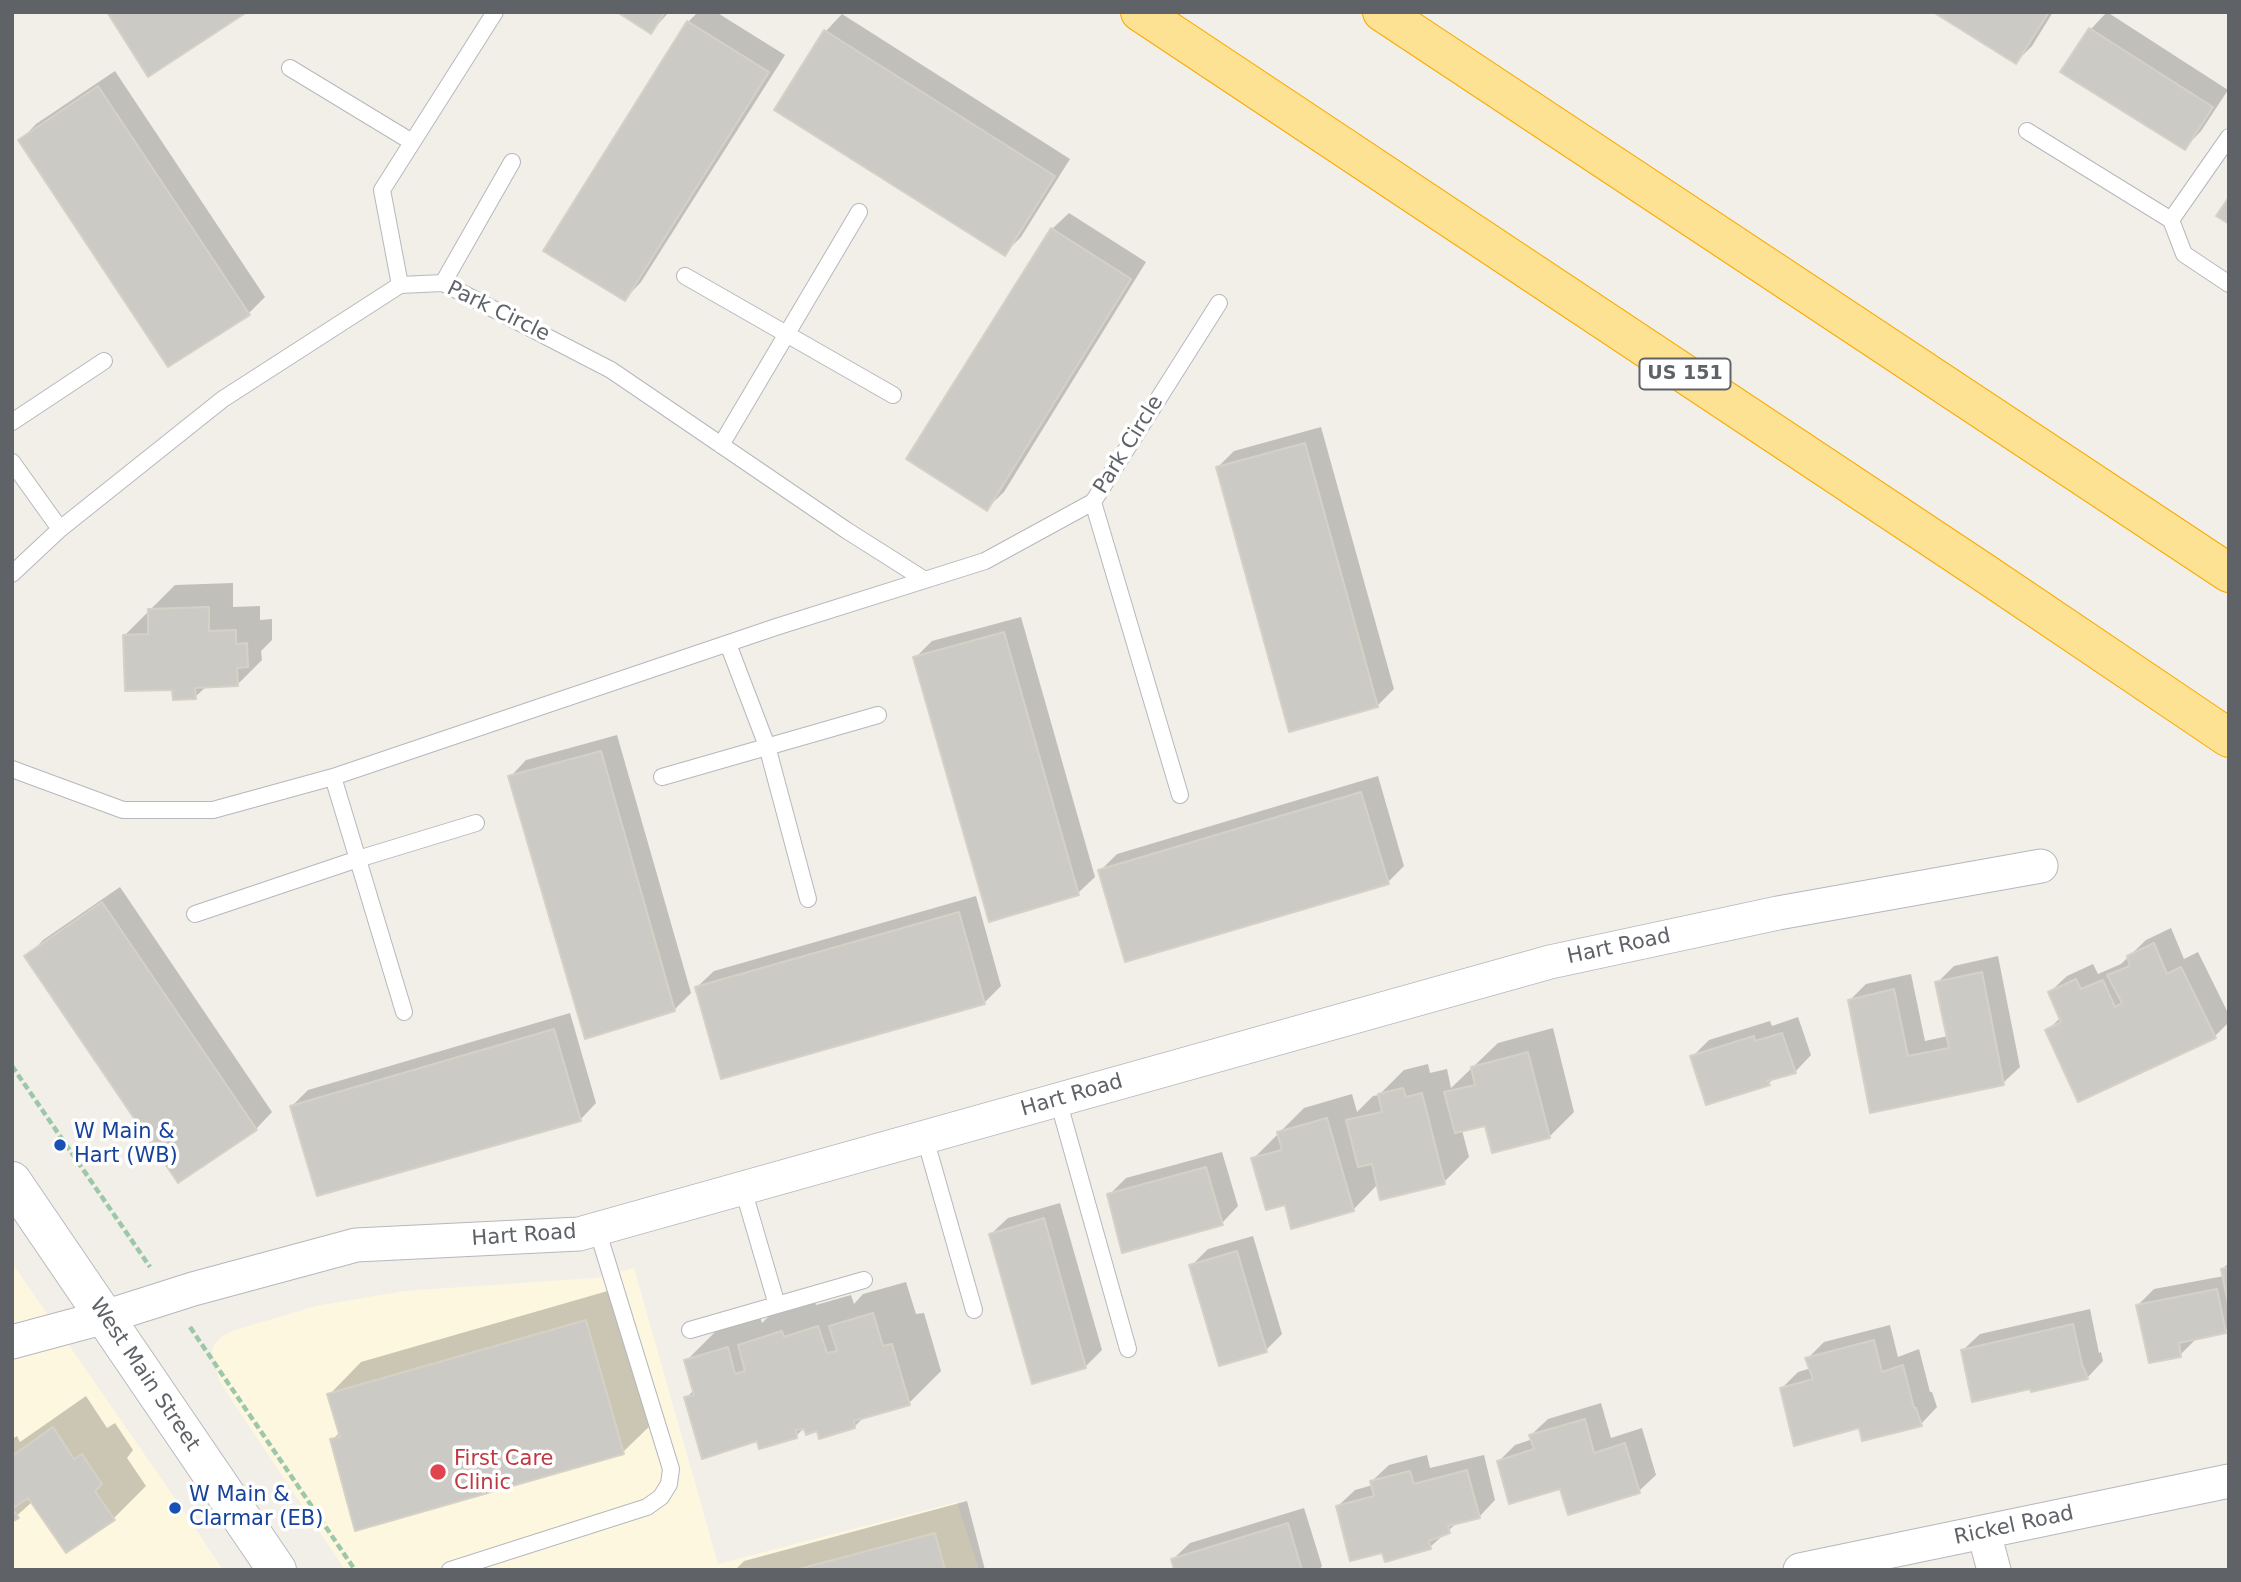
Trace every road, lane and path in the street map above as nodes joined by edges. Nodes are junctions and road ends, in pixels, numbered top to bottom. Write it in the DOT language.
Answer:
graph roads {
  1 [pos="495,12"];
  2 [pos="1140,12"];
  3 [pos="1382,12"];
  4 [pos="290,68"];
  5 [pos="2027,131"];
  6 [pos="2229,137"];
  7 [pos="412,142"];
  8 [pos="512,162"];
  9 [pos="859,212"];
  10 [pos="2171,220"];
  11 [pos="685,276"];
  12 [pos="443,283"];
  13 [pos="2229,284"];
  14 [pos="400,285"];
  15 [pos="1219,303"];
  16 [pos="787,334"];
  17 [pos="104,361"];
  18 [pos="893,395"];
  19 [pos="12,422"];
  20 [pos="721,444"];
  21 [pos="12,461"];
  22 [pos="1093,502"];
  23 [pos="60,529"];
  24 [pos="2229,573"];
  25 [pos="12,575"];
  26 [pos="925,580"];
  27 [pos="728,644"];
  28 [pos="878,715"];
  29 [pos="2229,738"];
  30 [pos="767,746"];
  31 [pos="12,769"];
  32 [pos="333,777"];
  33 [pos="662,777"];
  34 [pos="1180,795"];
  35 [pos="476,823"];
  36 [pos="358,859"];
  37 [pos="2041,866"];
  38 [pos="808,899"];
  39 [pos="195,914"];
  40 [pos="404,1012"];
  41 [pos="1058,1100"];
  42 [pos="925,1138"];
  43 [pos="12,1181"];
  44 [pos="743,1189"];
  45 [pos="597,1229"];
  46 [pos="864,1280"];
  47 [pos="777,1305"];
  48 [pos="974,1310"];
  49 [pos="105,1317"];
  50 [pos="690,1330"];
  51 [pos="12,1342"];
  52 [pos="1128,1349"];
  53 [pos="2229,1481"];
  54 [pos="1984,1533"];
  55 [pos="277,1570"];
  56 [pos="450,1570"];
  57 [pos="1800,1570"];
  58 [pos="1994,1570"];
  1 -- 7 [label="lane"];
  2 -- 29 [label="highway, US 151"];
  3 -- 24 [label="highway"];
  4 -- 7 [label="lane"];
  5 -- 10 [label="lane"];
  6 -- 10 [label="lane"];
  7 -- 14 [label="lane"];
  8 -- 12 [label="lane"];
  9 -- 16 [label="lane"];
  10 -- 13 [label="lane"];
  11 -- 16 [label="lane"];
  12 -- 14 [label="lane, Park Circle"];
  12 -- 20 [label="lane, Park Circle"];
  14 -- 23 [label="lane"];
  15 -- 22 [label="lane, Park Circle"];
  16 -- 18 [label="lane"];
  16 -- 20 [label="lane"];
  17 -- 19 [label="lane"];
  20 -- 26 [label="lane, Park Circle"];
  21 -- 23 [label="lane"];
  22 -- 26 [label="lane, Park Circle"];
  22 -- 34 [label="lane"];
  23 -- 25 [label="lane"];
  26 -- 27 [label="lane, Park Circle"];
  27 -- 30 [label="lane"];
  27 -- 32 [label="lane, Park Circle"];
  28 -- 30 [label="lane"];
  30 -- 33 [label="lane"];
  30 -- 38 [label="lane"];
  31 -- 32 [label="lane, Park Circle"];
  32 -- 36 [label="lane"];
  35 -- 36 [label="lane"];
  36 -- 39 [label="lane"];
  36 -- 40 [label="lane"];
  37 -- 41 [label="street, Hart Road"];
  41 -- 42 [label="street, Hart Road"];
  41 -- 52 [label="lane"];
  42 -- 44 [label="street, Hart Road"];
  42 -- 48 [label="lane"];
  43 -- 49 [label="main road, West Main Street"];
  44 -- 45 [label="street, Hart Road"];
  44 -- 47 [label="lane"];
  45 -- 49 [label="street, Hart Road"];
  45 -- 56 [label="lane"];
  46 -- 47 [label="lane"];
  47 -- 50 [label="lane"];
  49 -- 51 [label="street, Hart Road"];
  49 -- 55 [label="main road, West Main Street"];
  53 -- 54 [label="street, Rickel Road"];
  54 -- 57 [label="street, Rickel Road"];
  54 -- 58 [label="street"];
}
